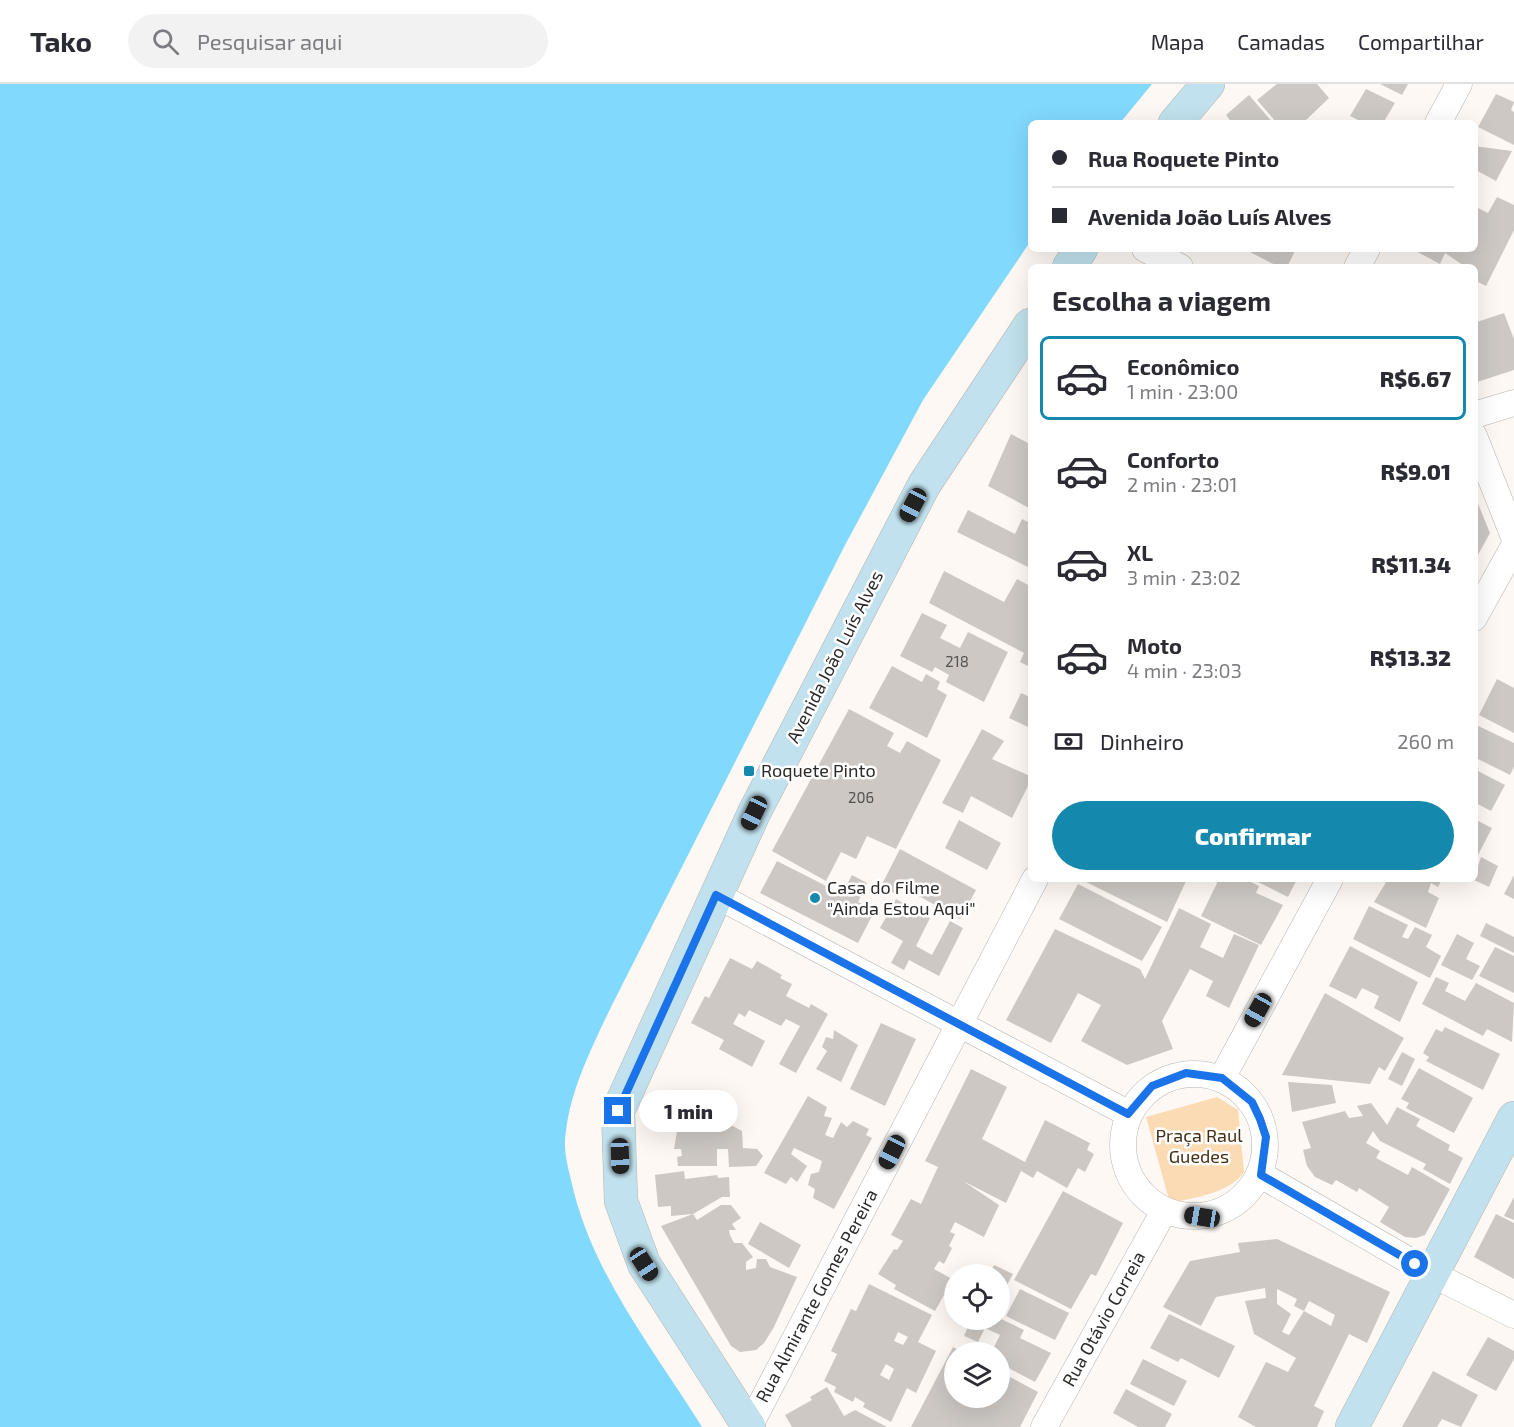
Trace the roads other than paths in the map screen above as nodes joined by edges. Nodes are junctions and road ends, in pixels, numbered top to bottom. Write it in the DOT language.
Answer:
graph roads {
  1 [pos="1208,84"];
  2 [pos="1459,84"];
  3 [pos="1178,120"];
  4 [pos="1440,120"];
  5 [pos="1151,252"];
  6 [pos="1174,264"];
  7 [pos="1028,327"];
  8 [pos="1514,403"];
  9 [pos="1478,414"];
  10 [pos="1478,446"];
  11 [pos="1514,537"];
  12 [pos="1514,546"];
  13 [pos="1478,611"];
  14 [pos="1033,882"];
  15 [pos="1328,882"];
  16 [pos="716,895"];
  17 [pos="958,1026"];
  18 [pos="1222,1078"];
  19 [pos="1128,1114"];
  20 [pos="1514,1118"];
  21 [pos="1261,1175"];
  22 [pos="1164,1211"];
  23 [pos="1434,1275"];
  24 [pos="1514,1315"];
  25 [pos="749,1427"];
  26 [pos="1044,1427"];
  27 [pos="1352,1427"];
  1 -- 3 [label="street"];
  2 -- 4 [label="street"];
  5 -- 6 [label="street"];
  7 -- 16 [label="street, Avenida João Luís Alves"];
  8 -- 9 [label="street"];
  10 -- 11 [label="street"];
  12 -- 13 [label="street"];
  14 -- 17 [label="street, Rua Almirante Gomes Pereira"];
  15 -- 18 [label="street"];
  16 -- 17 [label="street"];
  16 -- 25 [label="street, Avenida João Luís Alves"];
  17 -- 19 [label="street"];
  17 -- 25 [label="street, Rua Almirante Gomes Pereira"];
  18 -- 19 [label="street"];
  18 -- 21 [label="street"];
  19 -- 22 [label="street"];
  20 -- 23 [label="street"];
  21 -- 22 [label="street"];
  21 -- 23 [label="street"];
  22 -- 26 [label="street, Rua Otávio Correia"];
  23 -- 24 [label="street"];
  23 -- 27 [label="street"];
}
